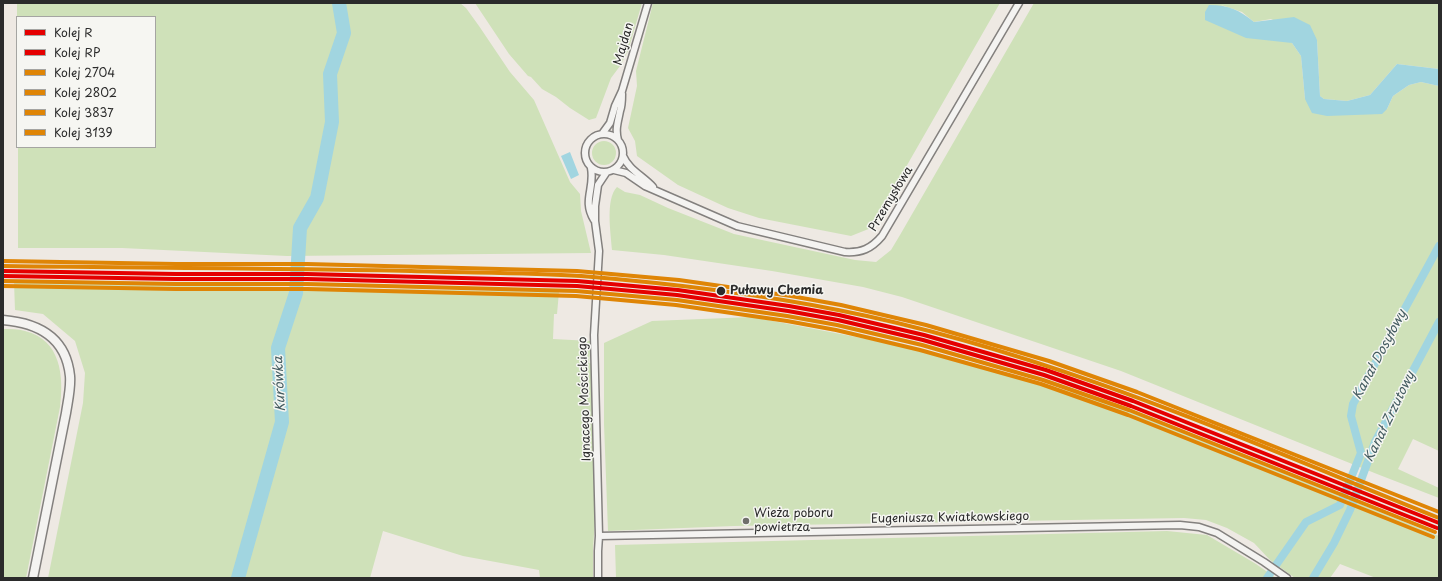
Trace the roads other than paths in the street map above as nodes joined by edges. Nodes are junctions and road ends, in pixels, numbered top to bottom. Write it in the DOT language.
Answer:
graph roads {
  1 [pos="648,3"];
  2 [pos="1019,3"];
  3 [pos="622,91"];
  4 [pos="602,134"];
  5 [pos="618,140"];
  6 [pos="623,156"];
  7 [pos="591,168"];
  8 [pos="614,170"];
  9 [pos="606,173"];
  10 [pos="654,188"];
  11 [pos="595,221"];
  12 [pos="3,320"];
  13 [pos="599,536"];
  14 [pos="1284,576"];
  15 [pos="33,578"];
  16 [pos="598,578"];
  1 -- 3 [label="street, Majdan"];
  2 -- 10 [label="street, Przemysłowa"];
  3 -- 4 [label="street, Majdan"];
  3 -- 5 [label="street, Majdan"];
  4 -- 5 [label="street"];
  4 -- 7 [label="street"];
  5 -- 6 [label="street"];
  6 -- 8 [label="street"];
  6 -- 10 [label="street, Przemysłowa"];
  7 -- 9 [label="street"];
  7 -- 11 [label="street, Ignacego Mościckiego"];
  8 -- 9 [label="street"];
  8 -- 10 [label="street, Przemysłowa"];
  9 -- 11 [label="street, Ignacego Mościckiego"];
  11 -- 13 [label="street, Ignacego Mościckiego"];
  12 -- 15 [label="street"];
  13 -- 14 [label="street, Eugeniusza Kwiatkowskiego"];
  13 -- 16 [label="street, Ignacego Mościckiego"];
}
